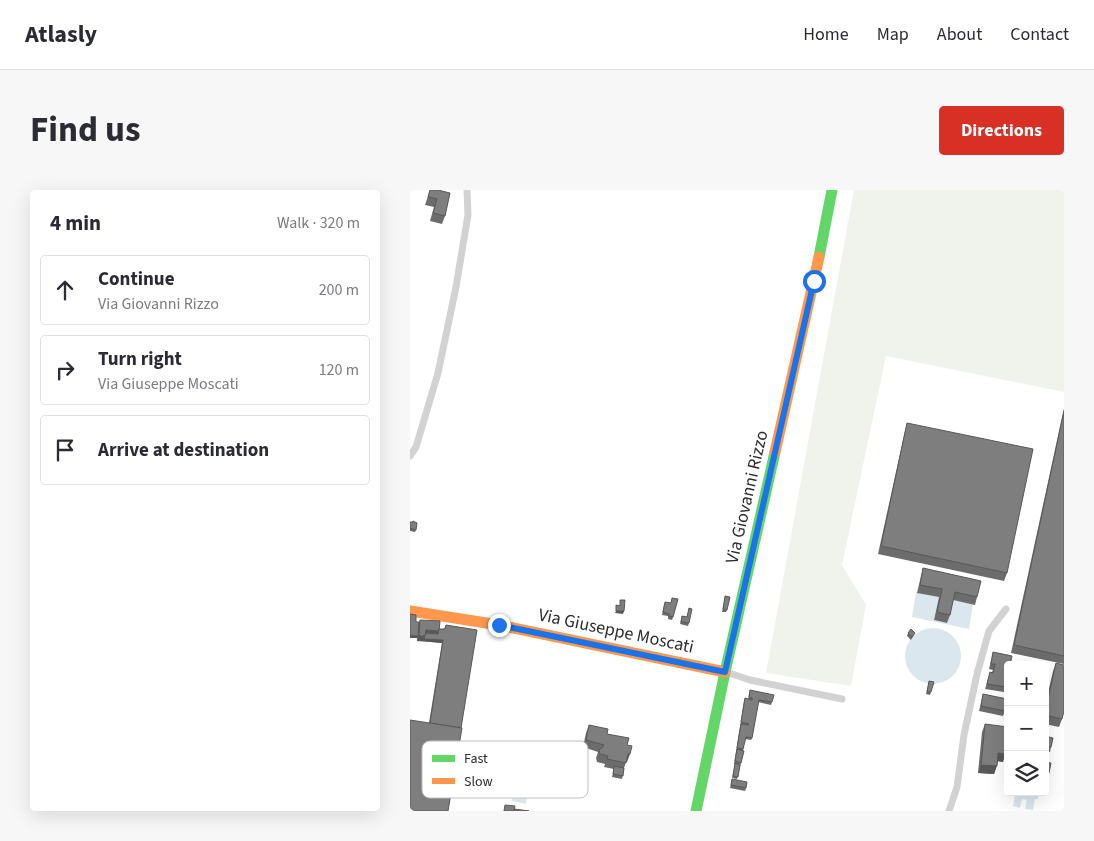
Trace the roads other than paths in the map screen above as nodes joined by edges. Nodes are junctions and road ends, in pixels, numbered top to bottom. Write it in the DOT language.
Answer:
graph roads {
  1 [pos="467,190"];
  2 [pos="832,190"];
  3 [pos="410,456"];
  4 [pos="1006,609"];
  5 [pos="410,611"];
  6 [pos="725,672"];
  7 [pos="842,699"];
  8 [pos="696,811"];
  9 [pos="949,811"];
  1 -- 3 [label="lane"];
  2 -- 6 [label="street, Via Giovanni Rizzo"];
  4 -- 9 [label="lane"];
  5 -- 6 [label="street, Via Giuseppe Moscati"];
  6 -- 7 [label="lane"];
  6 -- 8 [label="street, Via Giovanni Rizzo"];
}
